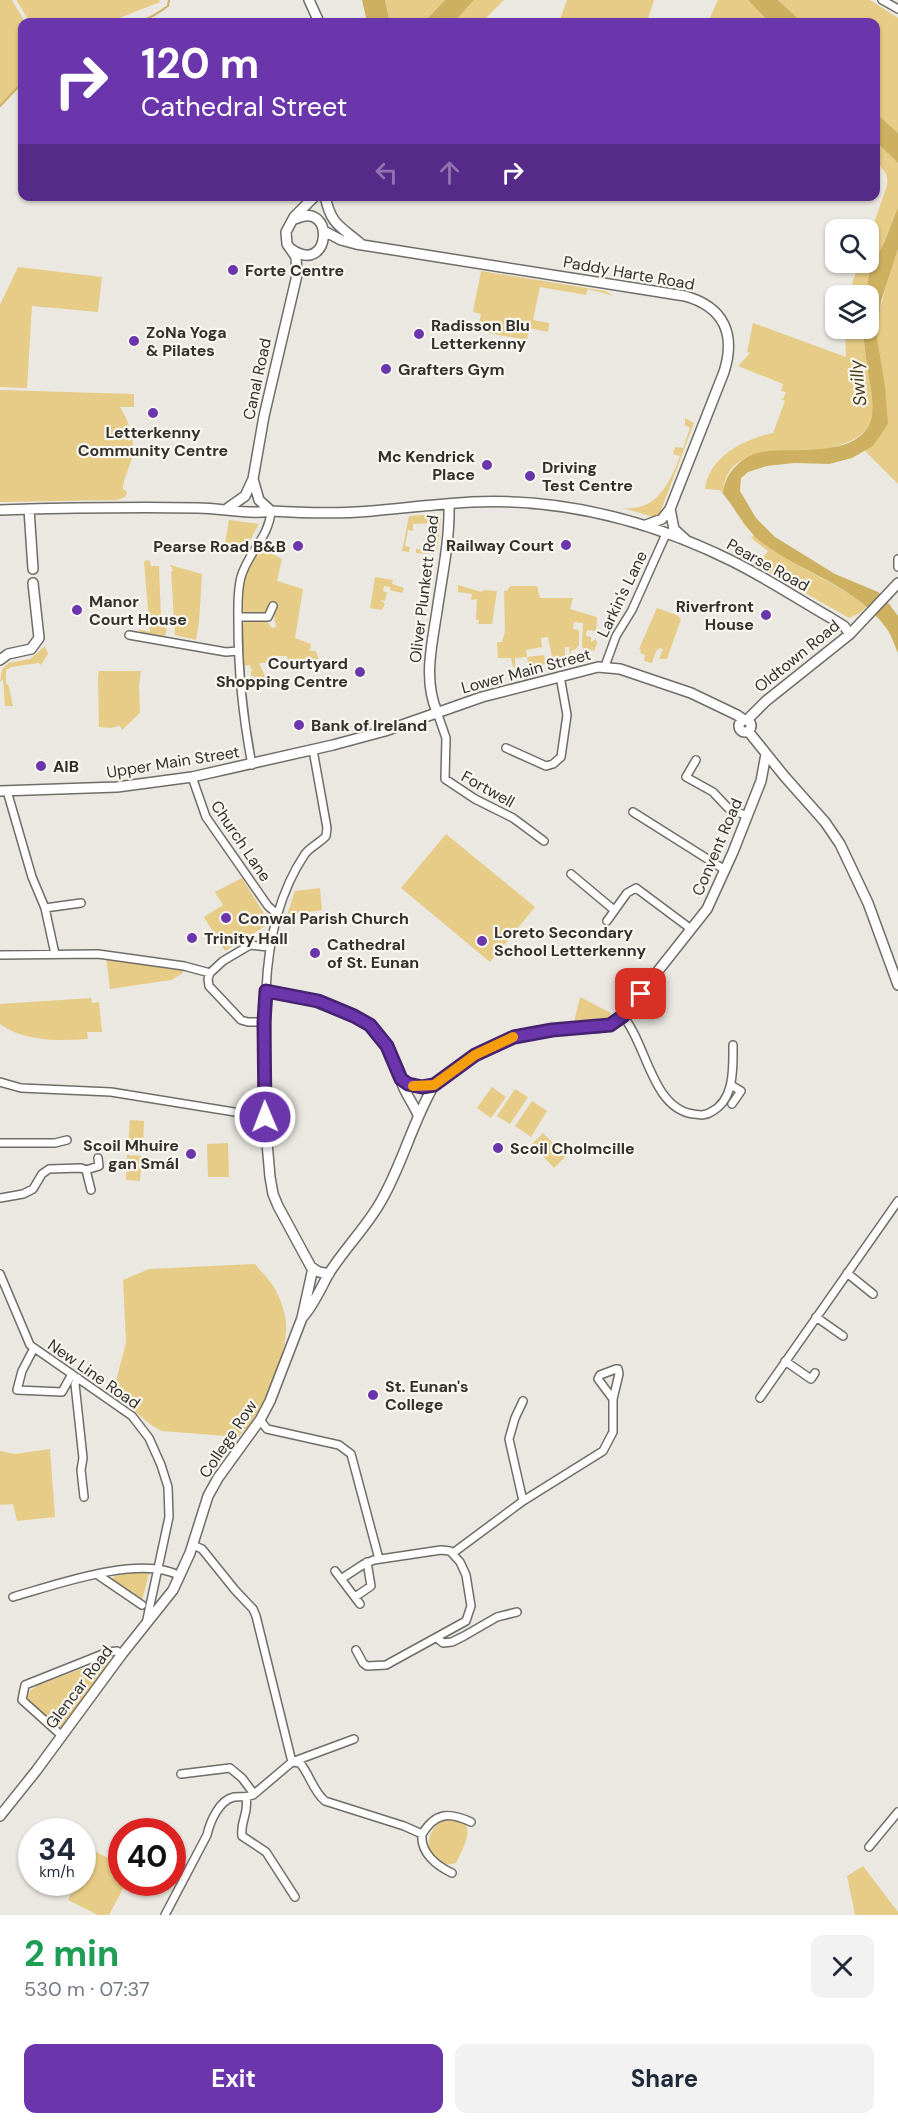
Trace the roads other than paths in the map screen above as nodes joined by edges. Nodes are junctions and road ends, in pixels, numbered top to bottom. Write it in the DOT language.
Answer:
graph roads {
  1 [pos="309,0"];
  2 [pos="882,0"];
  3 [pos="898,9"];
  4 [pos="318,18"];
  5 [pos="310,201"];
  6 [pos="315,201"];
  7 [pos="327,201"];
  8 [pos="292,221"];
  9 [pos="318,221"];
  10 [pos="324,231"];
  11 [pos="362,245"];
  12 [pos="290,249"];
  13 [pos="254,479"];
  14 [pos="449,504"];
  15 [pos="228,508"];
  16 [pos="28,509"];
  17 [pos="670,509"];
  18 [pos="0,510"];
  19 [pos="271,510"];
  20 [pos="646,525"];
  21 [pos="666,534"];
  22 [pos="688,542"];
  23 [pos="898,559"];
  24 [pos="898,567"];
  25 [pos="33,569"];
  26 [pos="33,583"];
  27 [pos="898,583"];
  28 [pos="273,606"];
  29 [pos="238,616"];
  30 [pos="850,634"];
  31 [pos="129,636"];
  32 [pos="238,651"];
  33 [pos="0,660"];
  34 [pos="605,666"];
  35 [pos="560,676"];
  36 [pos="437,712"];
  37 [pos="745,720"];
  38 [pos="506,748"];
  39 [pos="313,750"];
  40 [pos="766,754"];
  41 [pos="696,760"];
  42 [pos="252,765"];
  43 [pos="776,767"];
  44 [pos="192,777"];
  45 [pos="761,781"];
  46 [pos="4,791"];
  47 [pos="633,812"];
  48 [pos="747,816"];
  49 [pos="544,841"];
  50 [pos="725,870"];
  51 [pos="571,874"];
  52 [pos="81,903"];
  53 [pos="45,909"];
  54 [pos="614,910"];
  55 [pos="277,914"];
  56 [pos="607,921"];
  57 [pos="691,928"];
  58 [pos="269,947"];
  59 [pos="55,954"];
  60 [pos="0,955"];
  61 [pos="210,973"];
  62 [pos="898,985"];
  63 [pos="266,991"];
  64 [pos="623,1016"];
  65 [pos="264,1022"];
  66 [pos="734,1045"];
  67 [pos="401,1079"];
  68 [pos="0,1082"];
  69 [pos="434,1085"];
  70 [pos="730,1085"];
  71 [pos="732,1104"];
  72 [pos="418,1115"];
  73 [pos="265,1117"];
  74 [pos="67,1140"];
  75 [pos="0,1143"];
  76 [pos="98,1158"];
  77 [pos="86,1170"];
  78 [pos="91,1190"];
  79 [pos="0,1198"];
  80 [pos="898,1202"];
  81 [pos="313,1268"];
  82 [pos="847,1273"];
  83 [pos="0,1274"];
  84 [pos="329,1274"];
  85 [pos="873,1293"];
  86 [pos="816,1317"];
  87 [pos="302,1318"];
  88 [pos="843,1336"];
  89 [pos="34,1348"];
  90 [pos="785,1361"];
  91 [pos="815,1373"];
  92 [pos="75,1376"];
  93 [pos="760,1398"];
  94 [pos="613,1399"];
  95 [pos="523,1401"];
  96 [pos="260,1420"];
  97 [pos="84,1497"];
  98 [pos="523,1502"];
  99 [pos="193,1545"];
  100 [pos="453,1553"];
  101 [pos="379,1559"];
  102 [pos="367,1562"];
  103 [pos="158,1568"];
  104 [pos="335,1571"];
  105 [pos="98,1575"];
  106 [pos="180,1576"];
  107 [pos="341,1579"];
  108 [pos="13,1597"];
  109 [pos="355,1597"];
  110 [pos="151,1599"];
  111 [pos="162,1604"];
  112 [pos="360,1604"];
  113 [pos="142,1605"];
  114 [pos="517,1612"];
  115 [pos="146,1624"];
  116 [pos="436,1638"];
  117 [pos="356,1650"];
  118 [pos="122,1654"];
  119 [pos="61,1735"];
  120 [pos="354,1739"];
  121 [pos="292,1762"];
  122 [pos="181,1774"];
  123 [pos="254,1794"];
  124 [pos="246,1798"];
  125 [pos="898,1812"];
  126 [pos="0,1816"];
  127 [pos="471,1822"];
  128 [pos="422,1834"];
  129 [pos="869,1847"];
  130 [pos="452,1873"];
  131 [pos="296,1897"];
  132 [pos="165,1915"];
  1 -- 4 [label="street"];
  2 -- 3 [label="street"];
  5 -- 8 [label="street"];
  6 -- 9 [label="street"];
  7 -- 11 [label="street"];
  8 -- 9 [label="street"];
  8 -- 12 [label="street"];
  9 -- 10 [label="street"];
  10 -- 11 [label="street, Paddy Harte Road"];
  10 -- 12 [label="street"];
  11 -- 17 [label="street, Paddy Harte Road"];
  12 -- 13 [label="street, Canal Road"];
  13 -- 15 [label="street, Canal Road"];
  13 -- 19 [label="street"];
  14 -- 19 [label="street, Pearse Road"];
  14 -- 20 [label="street, Pearse Road"];
  14 -- 36 [label="street, Oliver Plunkett Road"];
  15 -- 16 [label="street, Pearse Road"];
  15 -- 19 [label="street, Pearse Road"];
  16 -- 18 [label="street, Pearse Road"];
  16 -- 25 [label="street"];
  17 -- 20 [label="street"];
  17 -- 22 [label="street"];
  19 -- 29 [label="street"];
  20 -- 21 [label="street, Pearse Road"];
  21 -- 22 [label="street, Pearse Road"];
  21 -- 34 [label="street, Larkin's Lane"];
  22 -- 30 [label="street, Pearse Road"];
  23 -- 24 [label="street"];
  26 -- 33 [label="street"];
  27 -- 30 [label="street, Oldtown Road"];
  28 -- 29 [label="street"];
  29 -- 32 [label="street"];
  30 -- 37 [label="street, Oldtown Road"];
  31 -- 32 [label="street"];
  32 -- 42 [label="street"];
  34 -- 35 [label="street, Lower Main Street"];
  34 -- 37 [label="street, Lower Main Street"];
  35 -- 36 [label="street, Lower Main Street"];
  35 -- 38 [label="street"];
  36 -- 39 [label="street, Lower Main Street"];
  36 -- 49 [label="street, Fortwell"];
  37 -- 40 [label="street"];
  39 -- 42 [label="street, Upper Main Street"];
  39 -- 55 [label="street"];
  40 -- 43 [label="street"];
  40 -- 45 [label="street"];
  41 -- 48 [label="street"];
  42 -- 44 [label="street, Upper Main Street"];
  43 -- 45 [label="street"];
  43 -- 62 [label="street"];
  44 -- 46 [label="street, Upper Main Street"];
  44 -- 55 [label="street, Church Lane"];
  45 -- 48 [label="street, Convent Road"];
  46 -- 53 [label="street"];
  47 -- 50 [label="street"];
  48 -- 50 [label="street, Convent Road"];
  50 -- 57 [label="street, Convent Road"];
  51 -- 54 [label="street"];
  52 -- 53 [label="street"];
  53 -- 59 [label="street"];
  54 -- 56 [label="street"];
  54 -- 57 [label="street"];
  55 -- 58 [label="street"];
  57 -- 64 [label="street, Convent Road"];
  58 -- 61 [label="street"];
  58 -- 63 [label="street"];
  59 -- 60 [label="street"];
  59 -- 61 [label="street"];
  61 -- 65 [label="street"];
  63 -- 65 [label="street"];
  63 -- 67 [label="street"];
  64 -- 69 [label="street, Convent Road"];
  64 -- 70 [label="street"];
  65 -- 73 [label="street"];
  66 -- 70 [label="street"];
  67 -- 69 [label="street"];
  67 -- 72 [label="street"];
  68 -- 73 [label="street"];
  69 -- 72 [label="street, College Row"];
  70 -- 71 [label="street"];
  72 -- 84 [label="street, College Row"];
  73 -- 81 [label="street"];
  74 -- 75 [label="street"];
  76 -- 77 [label="street"];
  77 -- 78 [label="street"];
  77 -- 79 [label="street"];
  80 -- 82 [label="street"];
  81 -- 84 [label="street"];
  81 -- 87 [label="street, College Row"];
  82 -- 85 [label="street"];
  82 -- 86 [label="street"];
  83 -- 89 [label="street, New Line Road"];
  84 -- 87 [label="street, College Row"];
  86 -- 88 [label="street"];
  86 -- 90 [label="street"];
  87 -- 96 [label="street, College Row"];
  89 -- 92 [label="street, New Line Road"];
  89 -- 92 [label="street"];
  90 -- 91 [label="street"];
  90 -- 93 [label="street"];
  92 -- 97 [label="street"];
  92 -- 103 [label="street, New Line Road"];
  94 -- 98 [label="street"];
  95 -- 98 [label="street"];
  96 -- 99 [label="street, College Row"];
  96 -- 101 [label="street"];
  98 -- 100 [label="street"];
  99 -- 106 [label="street, College Row"];
  99 -- 121 [label="street"];
  100 -- 101 [label="street"];
  100 -- 116 [label="street"];
  101 -- 102 [label="street"];
  102 -- 107 [label="street"];
  102 -- 109 [label="street"];
  103 -- 105 [label="street"];
  103 -- 106 [label="street"];
  103 -- 110 [label="street, New Line Road"];
  104 -- 107 [label="street"];
  105 -- 108 [label="street"];
  105 -- 113 [label="street"];
  106 -- 111 [label="street, Glencar Road"];
  107 -- 109 [label="street"];
  109 -- 112 [label="street"];
  110 -- 111 [label="street"];
  110 -- 115 [label="street, New Line Road"];
  111 -- 115 [label="street, Glencar Road"];
  114 -- 116 [label="street"];
  115 -- 118 [label="street, Glencar Road"];
  116 -- 117 [label="street"];
  118 -- 119 [label="street, Glencar Road"];
  118 -- 119 [label="street"];
  119 -- 126 [label="street, Glencar Road"];
  120 -- 121 [label="street"];
  121 -- 123 [label="street"];
  121 -- 128 [label="street"];
  122 -- 123 [label="street"];
  123 -- 124 [label="street"];
  124 -- 131 [label="street"];
  124 -- 132 [label="street"];
  125 -- 129 [label="street"];
  127 -- 128 [label="street"];
  128 -- 130 [label="street"];
}
